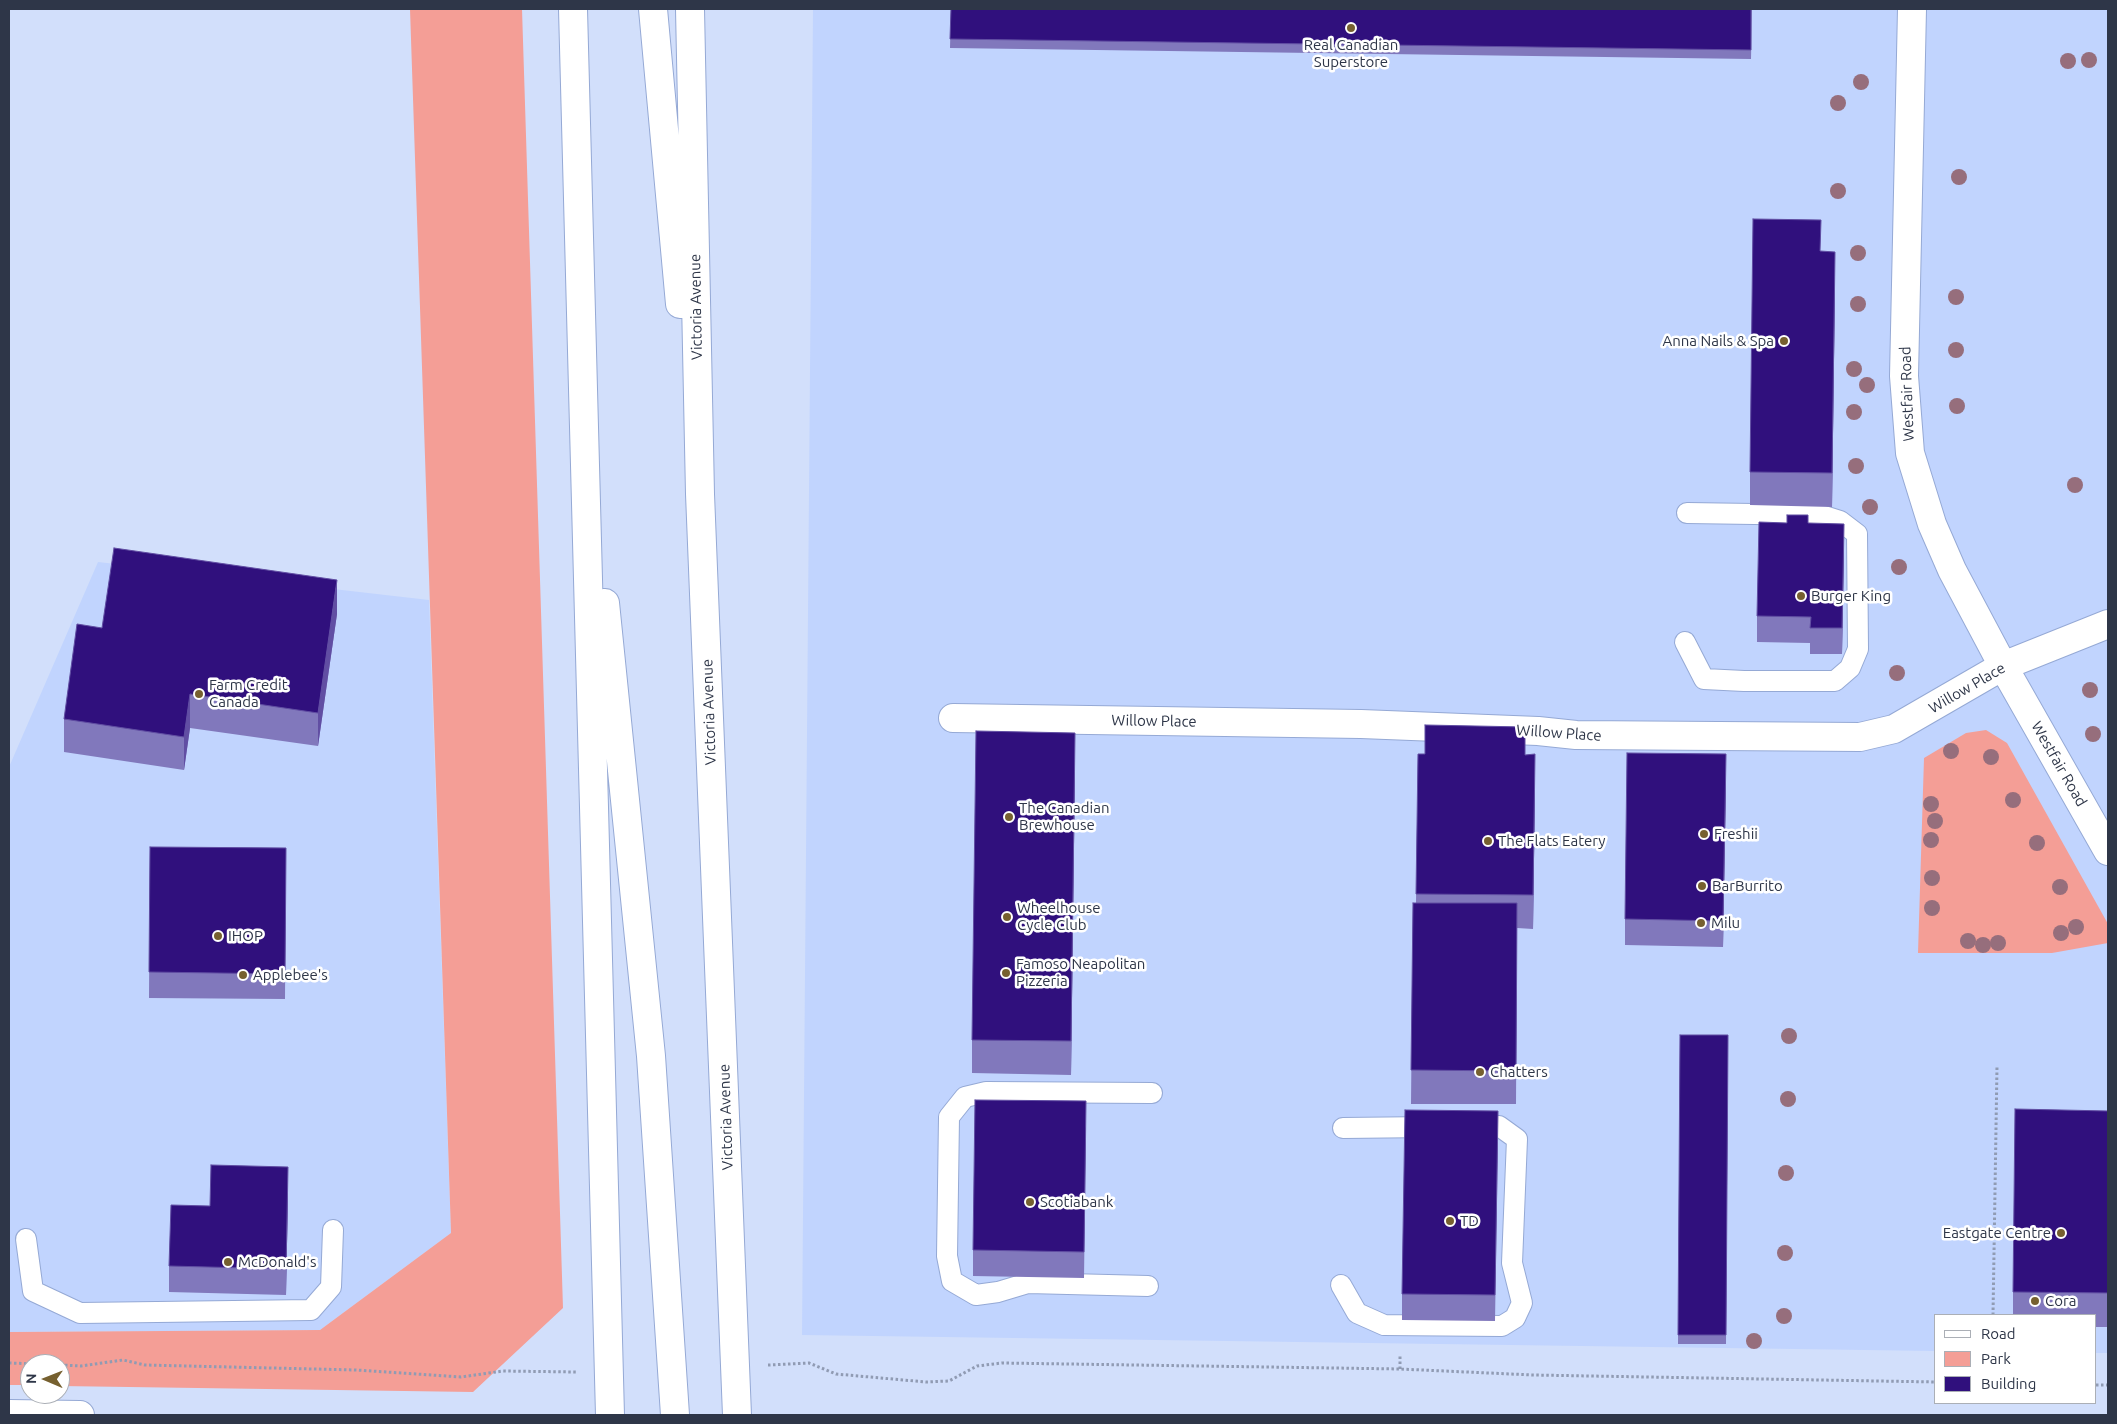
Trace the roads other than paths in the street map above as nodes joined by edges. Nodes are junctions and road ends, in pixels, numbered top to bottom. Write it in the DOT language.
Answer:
graph roads {
  1 [pos="573,9"];
  2 [pos="653,9"];
  3 [pos="690,9"];
  4 [pos="1912,9"];
  5 [pos="583,385"];
  6 [pos="700,494"];
  7 [pos="1687,512"];
  8 [pos="2108,624"];
  9 [pos="1685,642"];
  10 [pos="2003,666"];
  11 [pos="953,718"];
  12 [pos="2108,851"];
  13 [pos="1152,1093"];
  14 [pos="1343,1128"];
  15 [pos="333,1230"];
  16 [pos="26,1239"];
  17 [pos="1341,1285"];
  18 [pos="1148,1286"];
  19 [pos="9,1414"];
  20 [pos="80,1415"];
  21 [pos="610,1415"];
  22 [pos="676,1415"];
  23 [pos="736,1415"];
  1 -- 5 [label="main road"];
  2 -- 6 [label="main road"];
  3 -- 6 [label="main road, Victoria Avenue"];
  4 -- 10 [label="main road, Westfair Road"];
  5 -- 21 [label="main road"];
  5 -- 22 [label="main road"];
  6 -- 23 [label="main road, Victoria Avenue"];
  7 -- 9 [label="lane"];
  8 -- 10 [label="main road, Willow Place"];
  10 -- 11 [label="main road, Willow Place"];
  10 -- 12 [label="main road, Westfair Road"];
  13 -- 18 [label="lane"];
  14 -- 17 [label="lane"];
  15 -- 16 [label="lane"];
  19 -- 20 [label="main road"];
}
